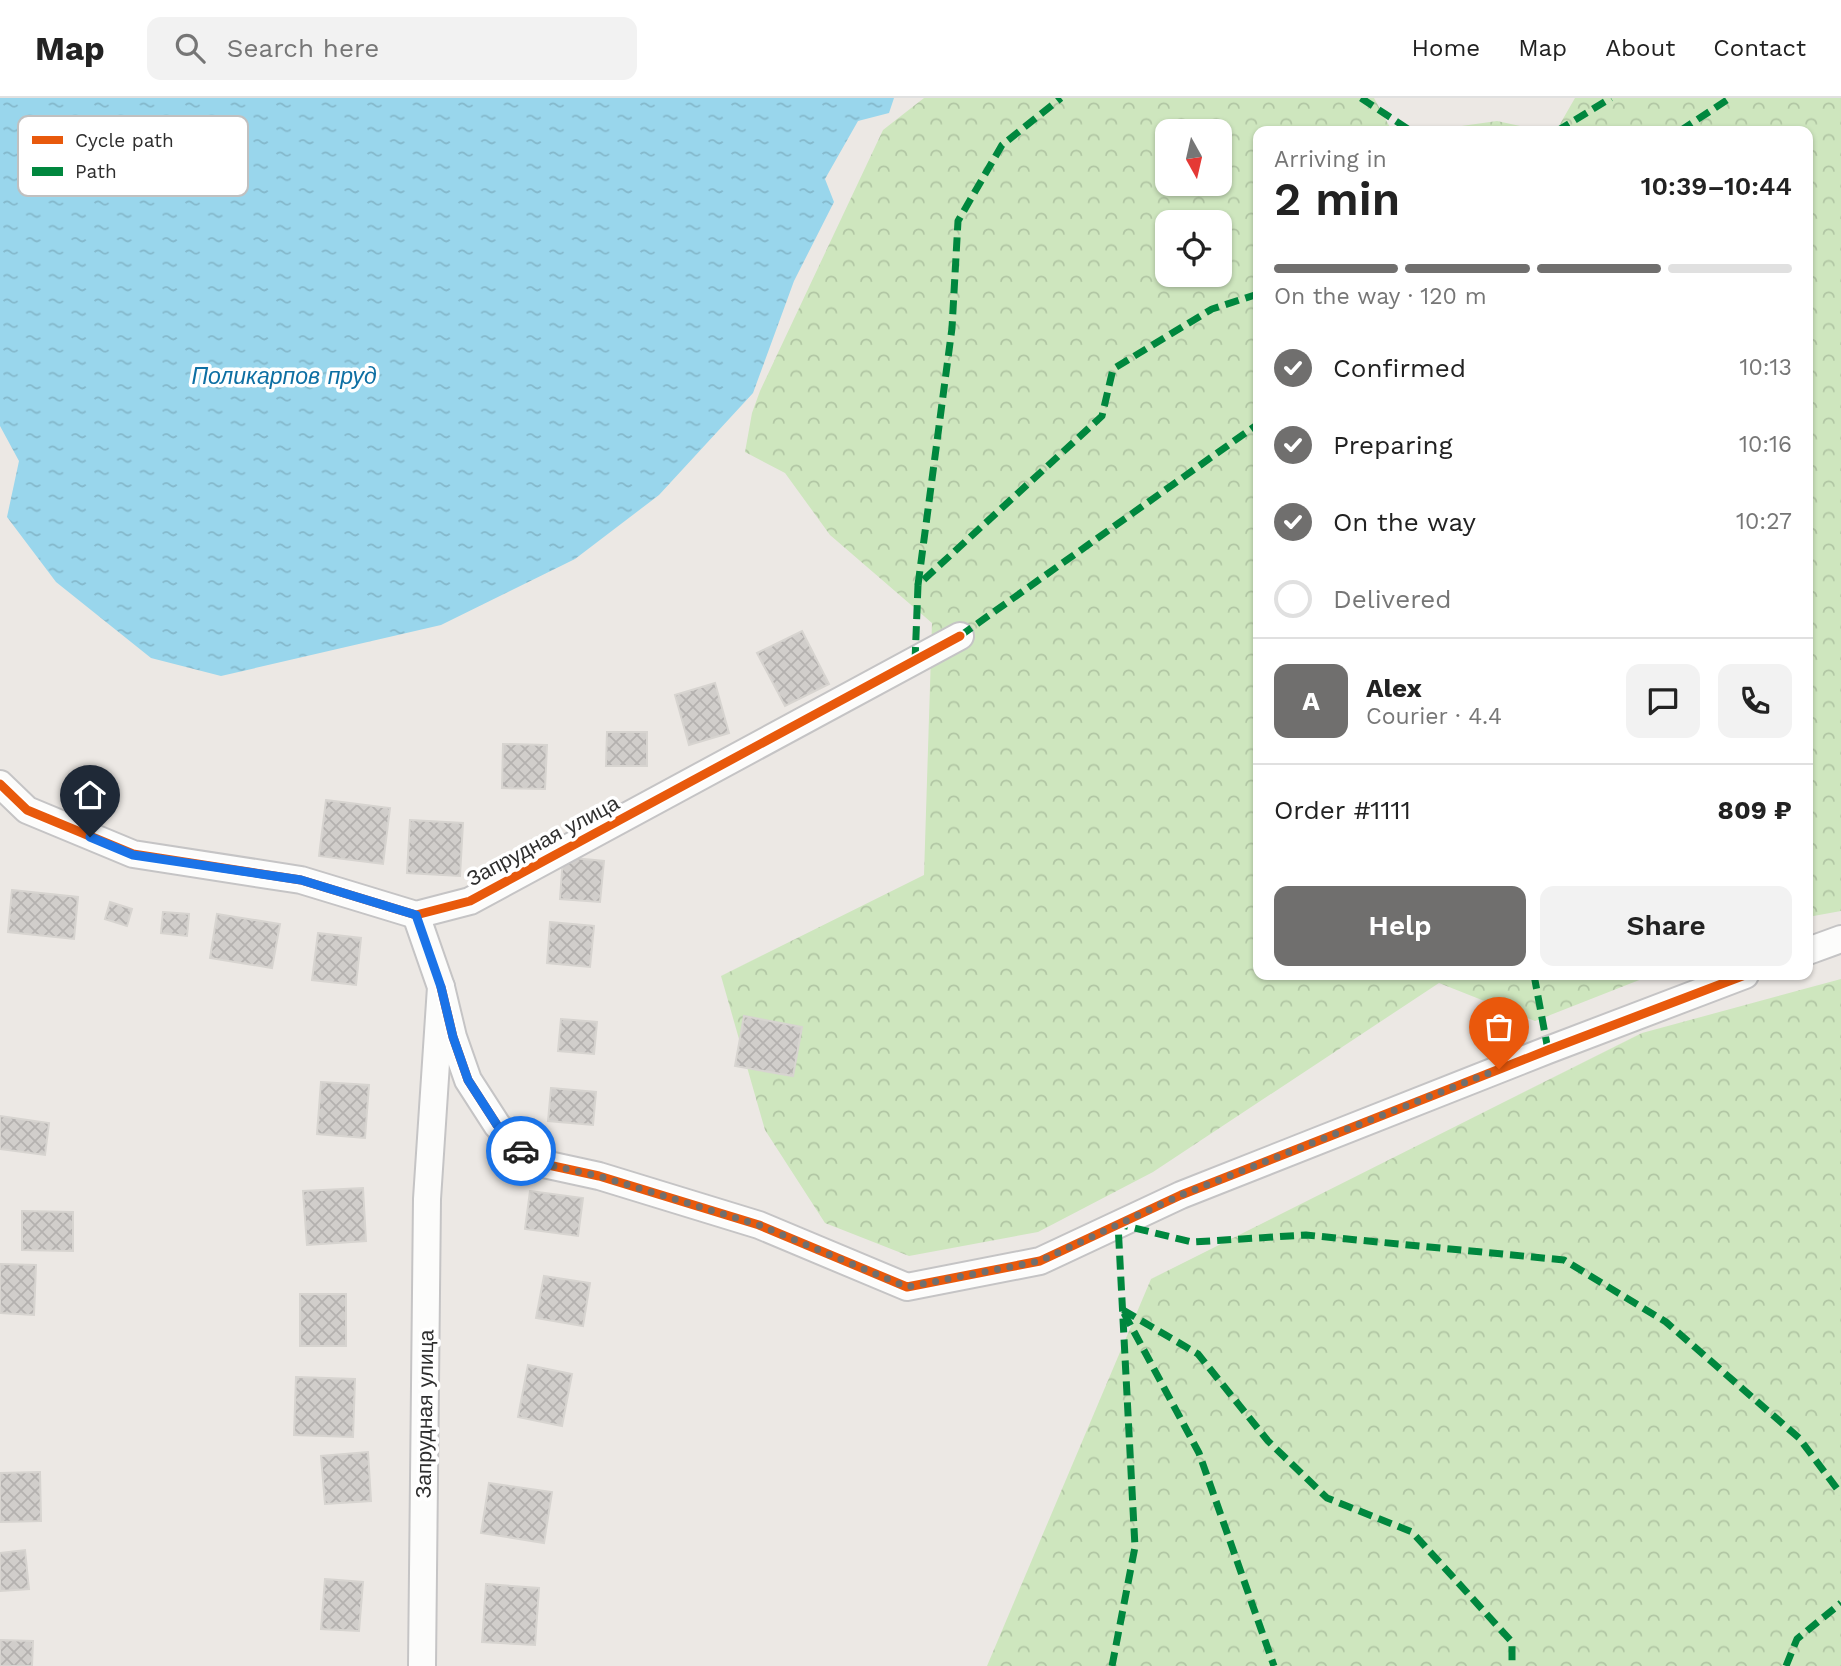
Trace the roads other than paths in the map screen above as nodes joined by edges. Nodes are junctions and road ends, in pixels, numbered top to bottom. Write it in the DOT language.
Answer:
graph roads {
  1 [pos="960,636"];
  2 [pos="0,784"];
  3 [pos="416,915"];
  4 [pos="1841,939"];
  5 [pos="1813,949"];
  6 [pos="1732,980"];
  7 [pos="441,987"];
  8 [pos="422,1666"];
  1 -- 3 [label="street, Запрудная улица"];
  2 -- 3 [label="street"];
  3 -- 7 [label="street, Запрудная улица"];
  4 -- 5 [label="street"];
  6 -- 7 [label="street"];
  7 -- 8 [label="street, Запрудная улица"];
}
